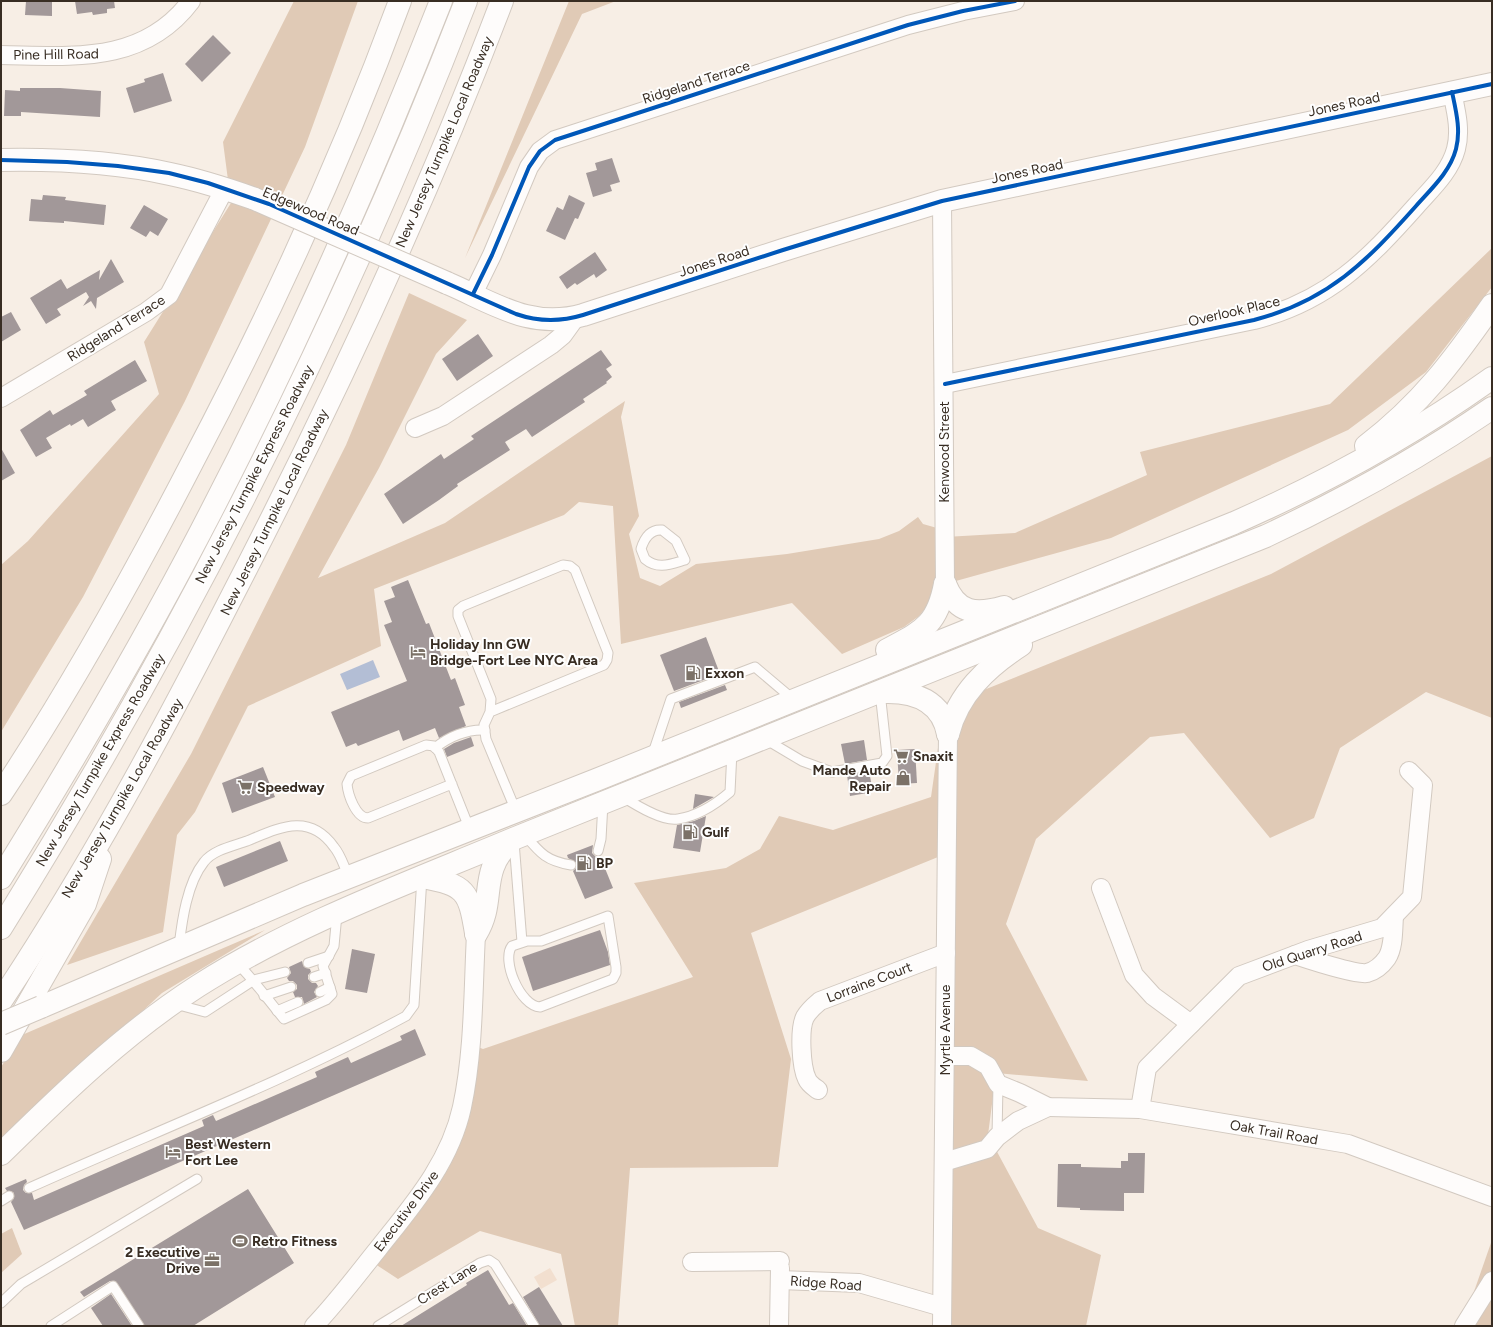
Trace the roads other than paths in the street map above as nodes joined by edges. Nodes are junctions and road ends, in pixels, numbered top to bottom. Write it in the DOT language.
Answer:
graph roads {
  1 [pos="190,1"];
  2 [pos="400,1"];
  3 [pos="441,1"];
  4 [pos="466,1"];
  5 [pos="502,1"];
  6 [pos="1015,1"];
  7 [pos="1,55"];
  8 [pos="1492,84"];
  9 [pos="1452,92"];
  10 [pos="1,160"];
  11 [pos="225,188"];
  12 [pos="942,200"];
  13 [pos="473,294"];
  14 [pos="1492,305"];
  15 [pos="576,317"];
  16 [pos="1492,378"];
  17 [pos="945,384"];
  18 [pos="1,398"];
  19 [pos="1492,408"];
  20 [pos="415,428"];
  21 [pos="1312,487"];
  22 [pos="685,560"];
  23 [pos="945,584"];
  24 [pos="1075,588"];
  25 [pos="1080,612"];
  26 [pos="880,692"];
  27 [pos="801,697"];
  28 [pos="490,712"];
  29 [pos="485,730"];
  30 [pos="948,734"];
  31 [pos="764,738"];
  32 [pos="435,748"];
  33 [pos="732,751"];
  34 [pos="651,757"];
  35 [pos="1409,771"];
  36 [pos="452,784"];
  37 [pos="1,794"];
  38 [pos="612,799"];
  39 [pos="119,806"];
  40 [pos="516,812"];
  41 [pos="470,830"];
  42 [pos="519,836"];
  43 [pos="598,851"];
  44 [pos="571,865"];
  45 [pos="349,877"];
  46 [pos="422,877"];
  47 [pos="1,878"];
  48 [pos="1101,888"];
  49 [pos="336,914"];
  50 [pos="1394,916"];
  51 [pos="1,928"];
  52 [pos="476,934"];
  53 [pos="522,942"];
  54 [pos="179,946"];
  55 [pos="946,953"];
  56 [pos="1295,954"];
  57 [pos="329,956"];
  58 [pos="237,963"];
  59 [pos="308,963"];
  60 [pos="285,972"];
  61 [pos="326,973"];
  62 [pos="314,977"];
  63 [pos="254,980"];
  64 [pos="291,987"];
  65 [pos="330,987"];
  66 [pos="320,992"];
  67 [pos="264,996"];
  68 [pos="1,1001"];
  69 [pos="298,1002"];
  70 [pos="172,1003"];
  71 [pos="277,1011"];
  72 [pos="1,1024"];
  73 [pos="1191,1024"];
  74 [pos="1,1051"];
  75 [pos="946,1056"];
  76 [pos="998,1084"];
  77 [pos="818,1090"];
  78 [pos="1048,1107"];
  79 [pos="1140,1109"];
  80 [pos="997,1137"];
  81 [pos="1,1154"];
  82 [pos="944,1162"];
  83 [pos="197,1179"];
  84 [pos="29,1188"];
  85 [pos="1492,1197"];
  86 [pos="692,1262"];
  87 [pos="780,1280"];
  88 [pos="1492,1281"];
  89 [pos="1,1304"];
  90 [pos="942,1307"];
  91 [pos="137,1325"];
  92 [pos="51,1326"];
  93 [pos="314,1326"];
  94 [pos="378,1326"];
  95 [pos="534,1326"];
  96 [pos="779,1326"];
  97 [pos="942,1326"];
  98 [pos="1464,1326"];
  1 -- 7 [label="street, Pine Hill Road"];
  2 -- 37 [label="main road"];
  3 -- 47 [label="main road, New Jersey Turnpike Express Roadway"];
  4 -- 51 [label="main road, New Jersey Turnpike Express Roadway"];
  5 -- 39 [label="main road, New Jersey Turnpike Local Roadway"];
  6 -- 13 [label="street, Ridgeland Terrace"];
  8 -- 9 [label="main road, Jones Road"];
  9 -- 12 [label="main road, Jones Road"];
  9 -- 17 [label="street, Overlook Place"];
  10 -- 11 [label="main road, Edgewood Road"];
  11 -- 13 [label="main road, Edgewood Road, bridge"];
  11 -- 18 [label="street, Ridgeland Terrace"];
  12 -- 15 [label="main road, Jones Road"];
  12 -- 17 [label="street, Kenwood Street"];
  13 -- 15 [label="main road, Edgewood Road"];
  14 -- 21 [label="main road"];
  15 -- 20 [label="street"];
  16 -- 21 [label="main road"];
  17 -- 23 [label="street, Kenwood Street"];
  19 -- 25 [label="main road"];
  21 -- 24 [label="main road"];
  22 -- 22 [label="lane"];
  23 -- 24 [label="main road"];
  23 -- 27 [label="main road"];
  24 -- 27 [label="main road"];
  25 -- 26 [label="main road"];
  25 -- 30 [label="main road"];
  26 -- 30 [label="main road"];
  26 -- 31 [label="main road"];
  26 -- 31 [label="lane"];
  27 -- 34 [label="main road"];
  27 -- 34 [label="lane"];
  28 -- 28 [label="lane"];
  28 -- 29 [label="lane"];
  29 -- 32 [label="lane"];
  29 -- 40 [label="lane"];
  30 -- 55 [label="street, Myrtle Avenue"];
  31 -- 33 [label="main road"];
  32 -- 36 [label="lane"];
  32 -- 36 [label="lane"];
  33 -- 38 [label="main road"];
  33 -- 38 [label="lane"];
  34 -- 40 [label="main road"];
  35 -- 50 [label="street, Old Quarry Road"];
  36 -- 41 [label="lane"];
  38 -- 42 [label="main road"];
  38 -- 43 [label="lane"];
  39 -- 68 [label="main road, New Jersey Turnpike Local Roadway"];
  39 -- 74 [label="main road"];
  40 -- 41 [label="main road"];
  41 -- 45 [label="main road"];
  42 -- 44 [label="lane"];
  42 -- 46 [label="main road"];
  42 -- 52 [label="main road"];
  42 -- 53 [label="lane"];
  45 -- 54 [label="main road"];
  45 -- 54 [label="lane"];
  46 -- 49 [label="main road"];
  46 -- 52 [label="main road"];
  46 -- 84 [label="lane"];
  48 -- 73 [label="street"];
  49 -- 57 [label="lane"];
  49 -- 58 [label="main road"];
  50 -- 56 [label="street, Old Quarry Road"];
  50 -- 56 [label="street"];
  52 -- 93 [label="street, Executive Drive"];
  53 -- 53 [label="lane"];
  54 -- 72 [label="main road, bridge"];
  55 -- 75 [label="street, Myrtle Avenue"];
  55 -- 77 [label="street, Lorraine Court"];
  56 -- 73 [label="street, Old Quarry Road"];
  57 -- 59 [label="lane"];
  57 -- 61 [label="lane"];
  58 -- 63 [label="lane"];
  58 -- 70 [label="main road"];
  60 -- 63 [label="lane"];
  61 -- 62 [label="lane"];
  61 -- 65 [label="lane"];
  63 -- 67 [label="lane"];
  63 -- 70 [label="lane"];
  64 -- 67 [label="lane"];
  65 -- 66 [label="lane"];
  65 -- 71 [label="lane"];
  67 -- 71 [label="lane"];
  69 -- 71 [label="lane"];
  70 -- 81 [label="main road"];
  73 -- 79 [label="street, Old Quarry Road"];
  75 -- 76 [label="street"];
  75 -- 82 [label="street, Myrtle Avenue"];
  76 -- 78 [label="street"];
  76 -- 80 [label="lane"];
  78 -- 79 [label="street, Oak Trail Road"];
  78 -- 80 [label="street"];
  79 -- 85 [label="street, Oak Trail Road"];
  80 -- 82 [label="street"];
  82 -- 90 [label="street, Myrtle Avenue"];
  83 -- 89 [label="lane"];
  86 -- 87 [label="street, Ridge Road"];
  87 -- 90 [label="street, Ridge Road"];
  87 -- 96 [label="street"];
  88 -- 98 [label="street"];
  90 -- 97 [label="street, Myrtle Avenue"];
  91 -- 92 [label="lane"];
  94 -- 95 [label="lane, Crest Lane"];
}
